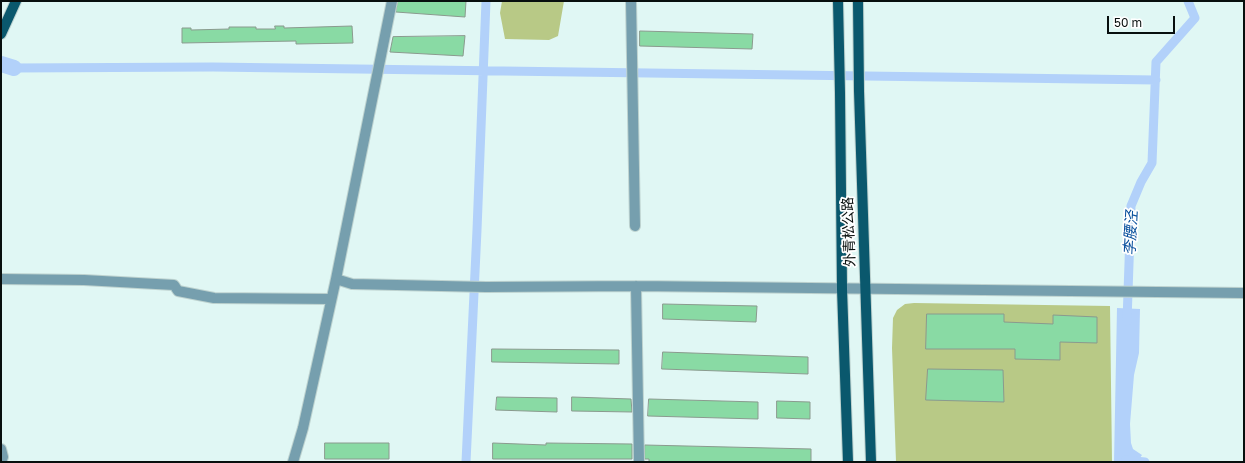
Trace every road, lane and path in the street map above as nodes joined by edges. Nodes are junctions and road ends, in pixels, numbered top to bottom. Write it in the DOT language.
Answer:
graph roads {
  1 [pos="16,1"];
  2 [pos="392,1"];
  3 [pos="631,1"];
  4 [pos="838,1"];
  5 [pos="858,1"];
  6 [pos="1,34"];
  7 [pos="635,226"];
  8 [pos="1,279"];
  9 [pos="336,279"];
  10 [pos="636,286"];
  11 [pos="865,288"];
  12 [pos="842,289"];
  13 [pos="1244,293"];
  14 [pos="331,299"];
  15 [pos="1,449"];
  16 [pos="1,462"];
  17 [pos="293,462"];
  18 [pos="639,462"];
  19 [pos="848,462"];
  20 [pos="871,462"];
  1 -- 6 [label="main road"];
  2 -- 9 [label="street"];
  3 -- 7 [label="street"];
  4 -- 12 [label="main road, 外青松公路"];
  5 -- 11 [label="main road, 外青松公路"];
  8 -- 14 [label="street"];
  9 -- 10 [label="street"];
  9 -- 14 [label="street"];
  10 -- 12 [label="street"];
  10 -- 18 [label="street"];
  11 -- 12 [label="street"];
  11 -- 13 [label="street"];
  11 -- 20 [label="main road, 外青松公路"];
  12 -- 19 [label="main road, 外青松公路"];
  14 -- 17 [label="street"];
  15 -- 16 [label="street"];
}
